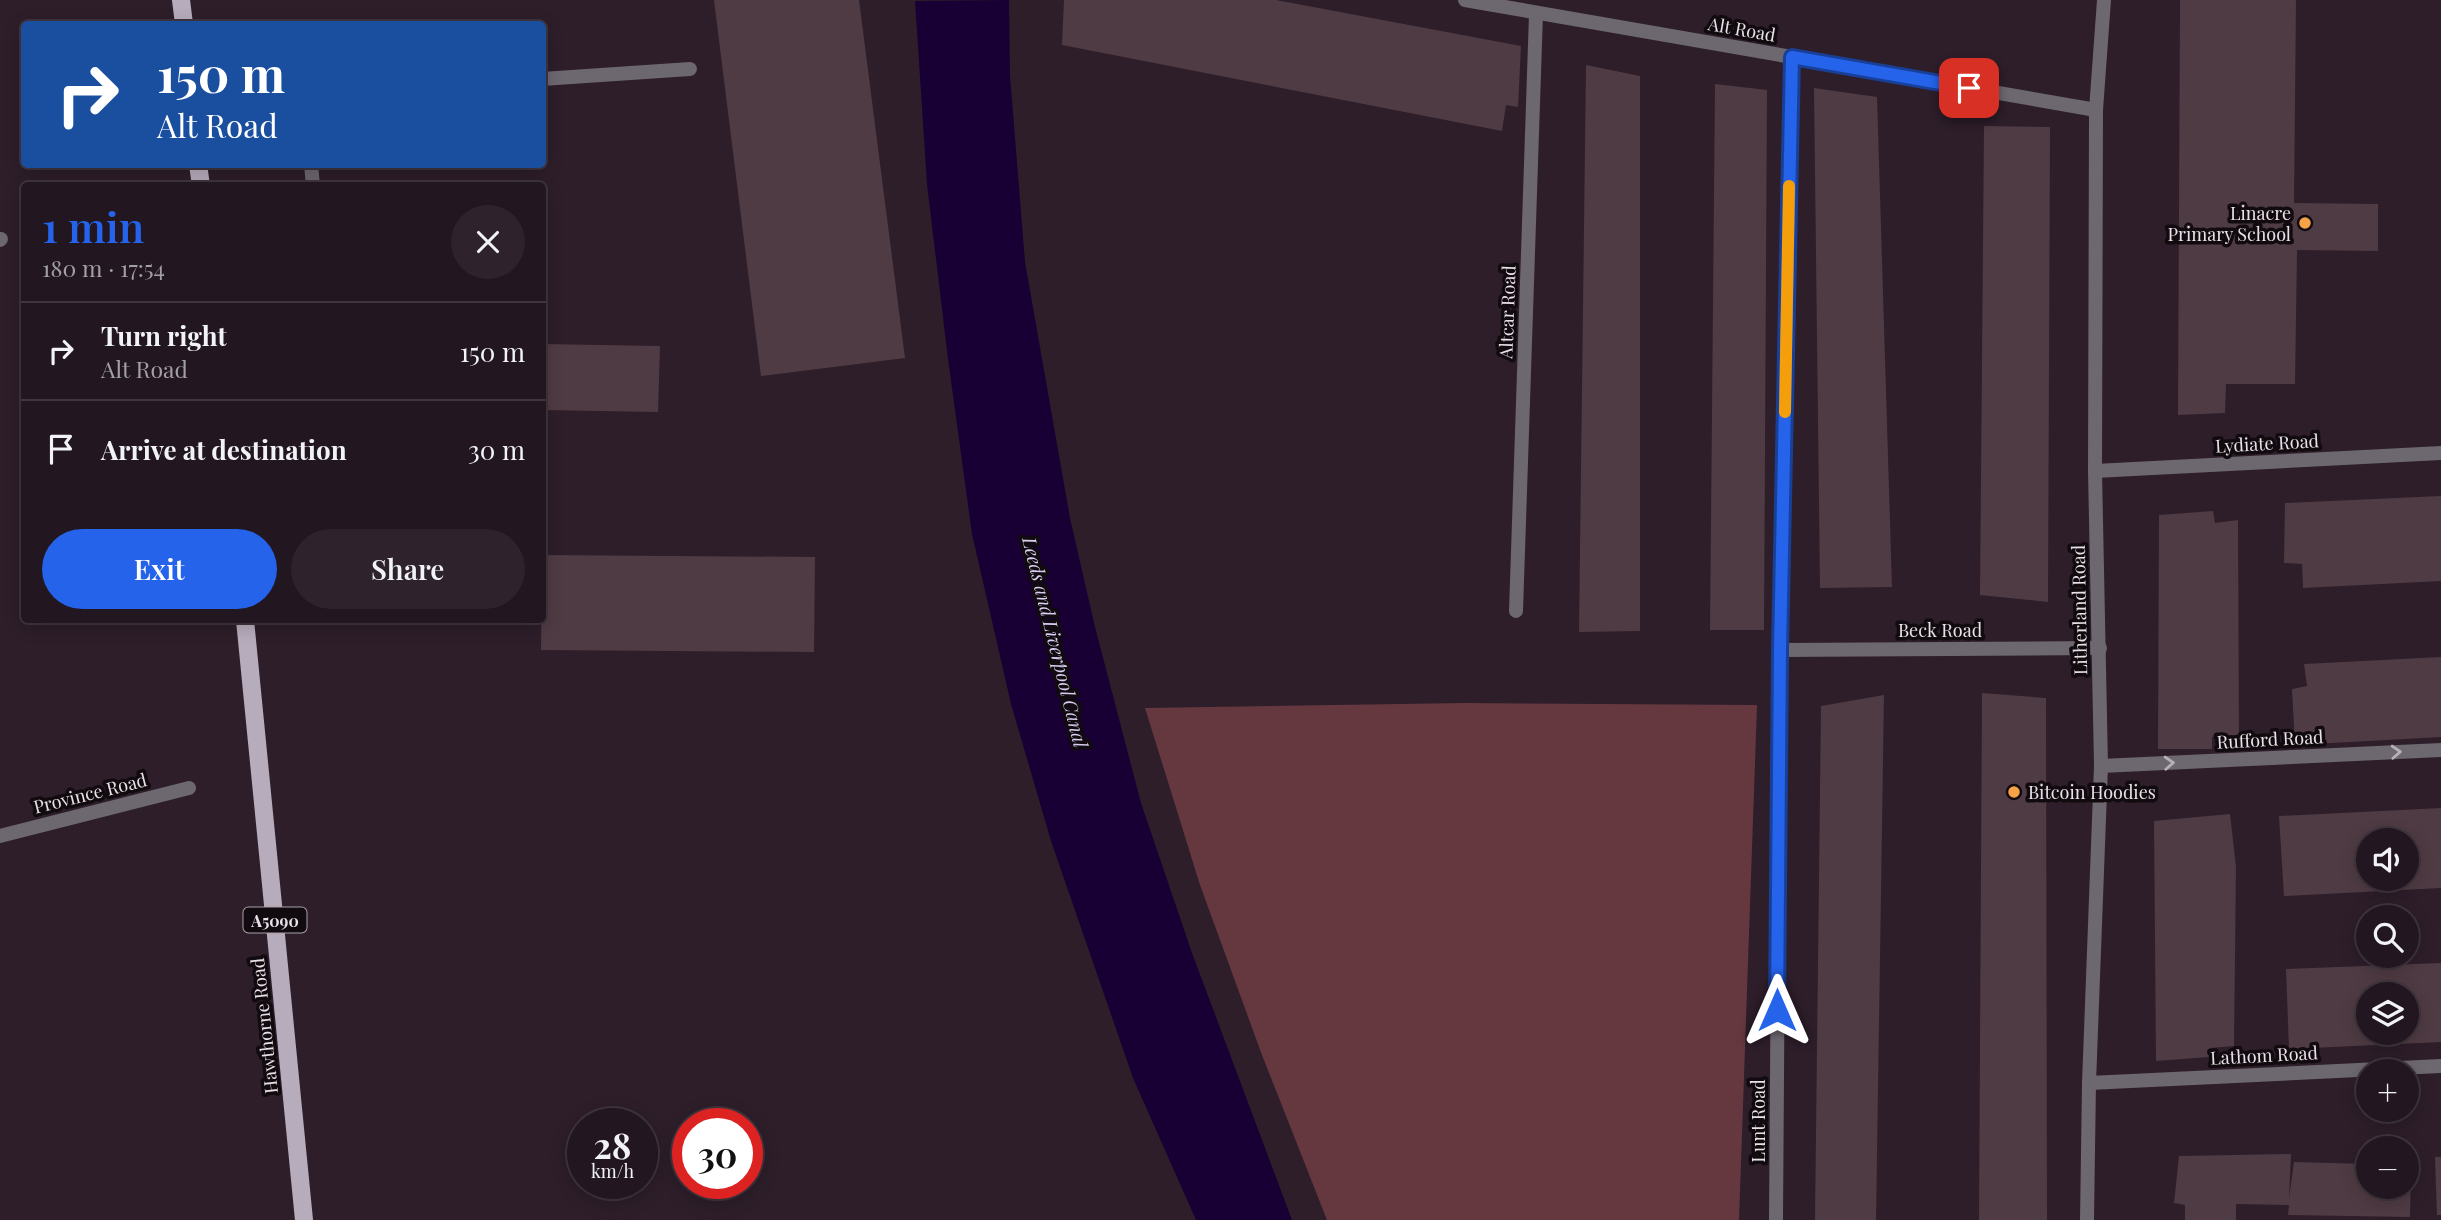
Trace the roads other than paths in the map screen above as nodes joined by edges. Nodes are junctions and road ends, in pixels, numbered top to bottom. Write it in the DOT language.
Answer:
graph roads {
  1 [pos="181,0"];
  2 [pos="1465,0"];
  3 [pos="2104,0"];
  4 [pos="1536,14"];
  5 [pos="184,21"];
  6 [pos="1792,57"];
  7 [pos="690,69"];
  8 [pos="546,79"];
  9 [pos="2095,110"];
  10 [pos="2441,453"];
  11 [pos="2095,471"];
  12 [pos="1516,611"];
  13 [pos="245,623"];
  14 [pos="2100,648"];
  15 [pos="1780,650"];
  16 [pos="2441,750"];
  17 [pos="2101,766"];
  18 [pos="189,788"];
  19 [pos="0,836"];
  20 [pos="2441,1066"];
  21 [pos="2089,1083"];
  22 [pos="304,1220"];
  23 [pos="1776,1220"];
  24 [pos="2087,1220"];
  1 -- 5 [label="main road"];
  2 -- 4 [label="street, Alt Road"];
  3 -- 9 [label="street, Litherland Road"];
  4 -- 6 [label="street, Alt Road"];
  4 -- 12 [label="street, Altcar Road"];
  6 -- 9 [label="street, Alt Road"];
  6 -- 15 [label="street, Lunt Road"];
  7 -- 8 [label="street"];
  9 -- 11 [label="street, Litherland Road"];
  10 -- 11 [label="street, Lydiate Road"];
  11 -- 14 [label="street, Litherland Road"];
  13 -- 22 [label="main road, Hawthorne Road / A5090"];
  14 -- 15 [label="street, Beck Road"];
  14 -- 17 [label="street, Litherland Road"];
  15 -- 23 [label="street, Lunt Road"];
  17 -- 16 [label="street, Rufford Road, one-way"];
  17 -- 21 [label="street, Litherland Road"];
  18 -- 19 [label="street, Province Road"];
  20 -- 21 [label="street, Lathom Road"];
  21 -- 24 [label="street, Litherland Road"];
}
